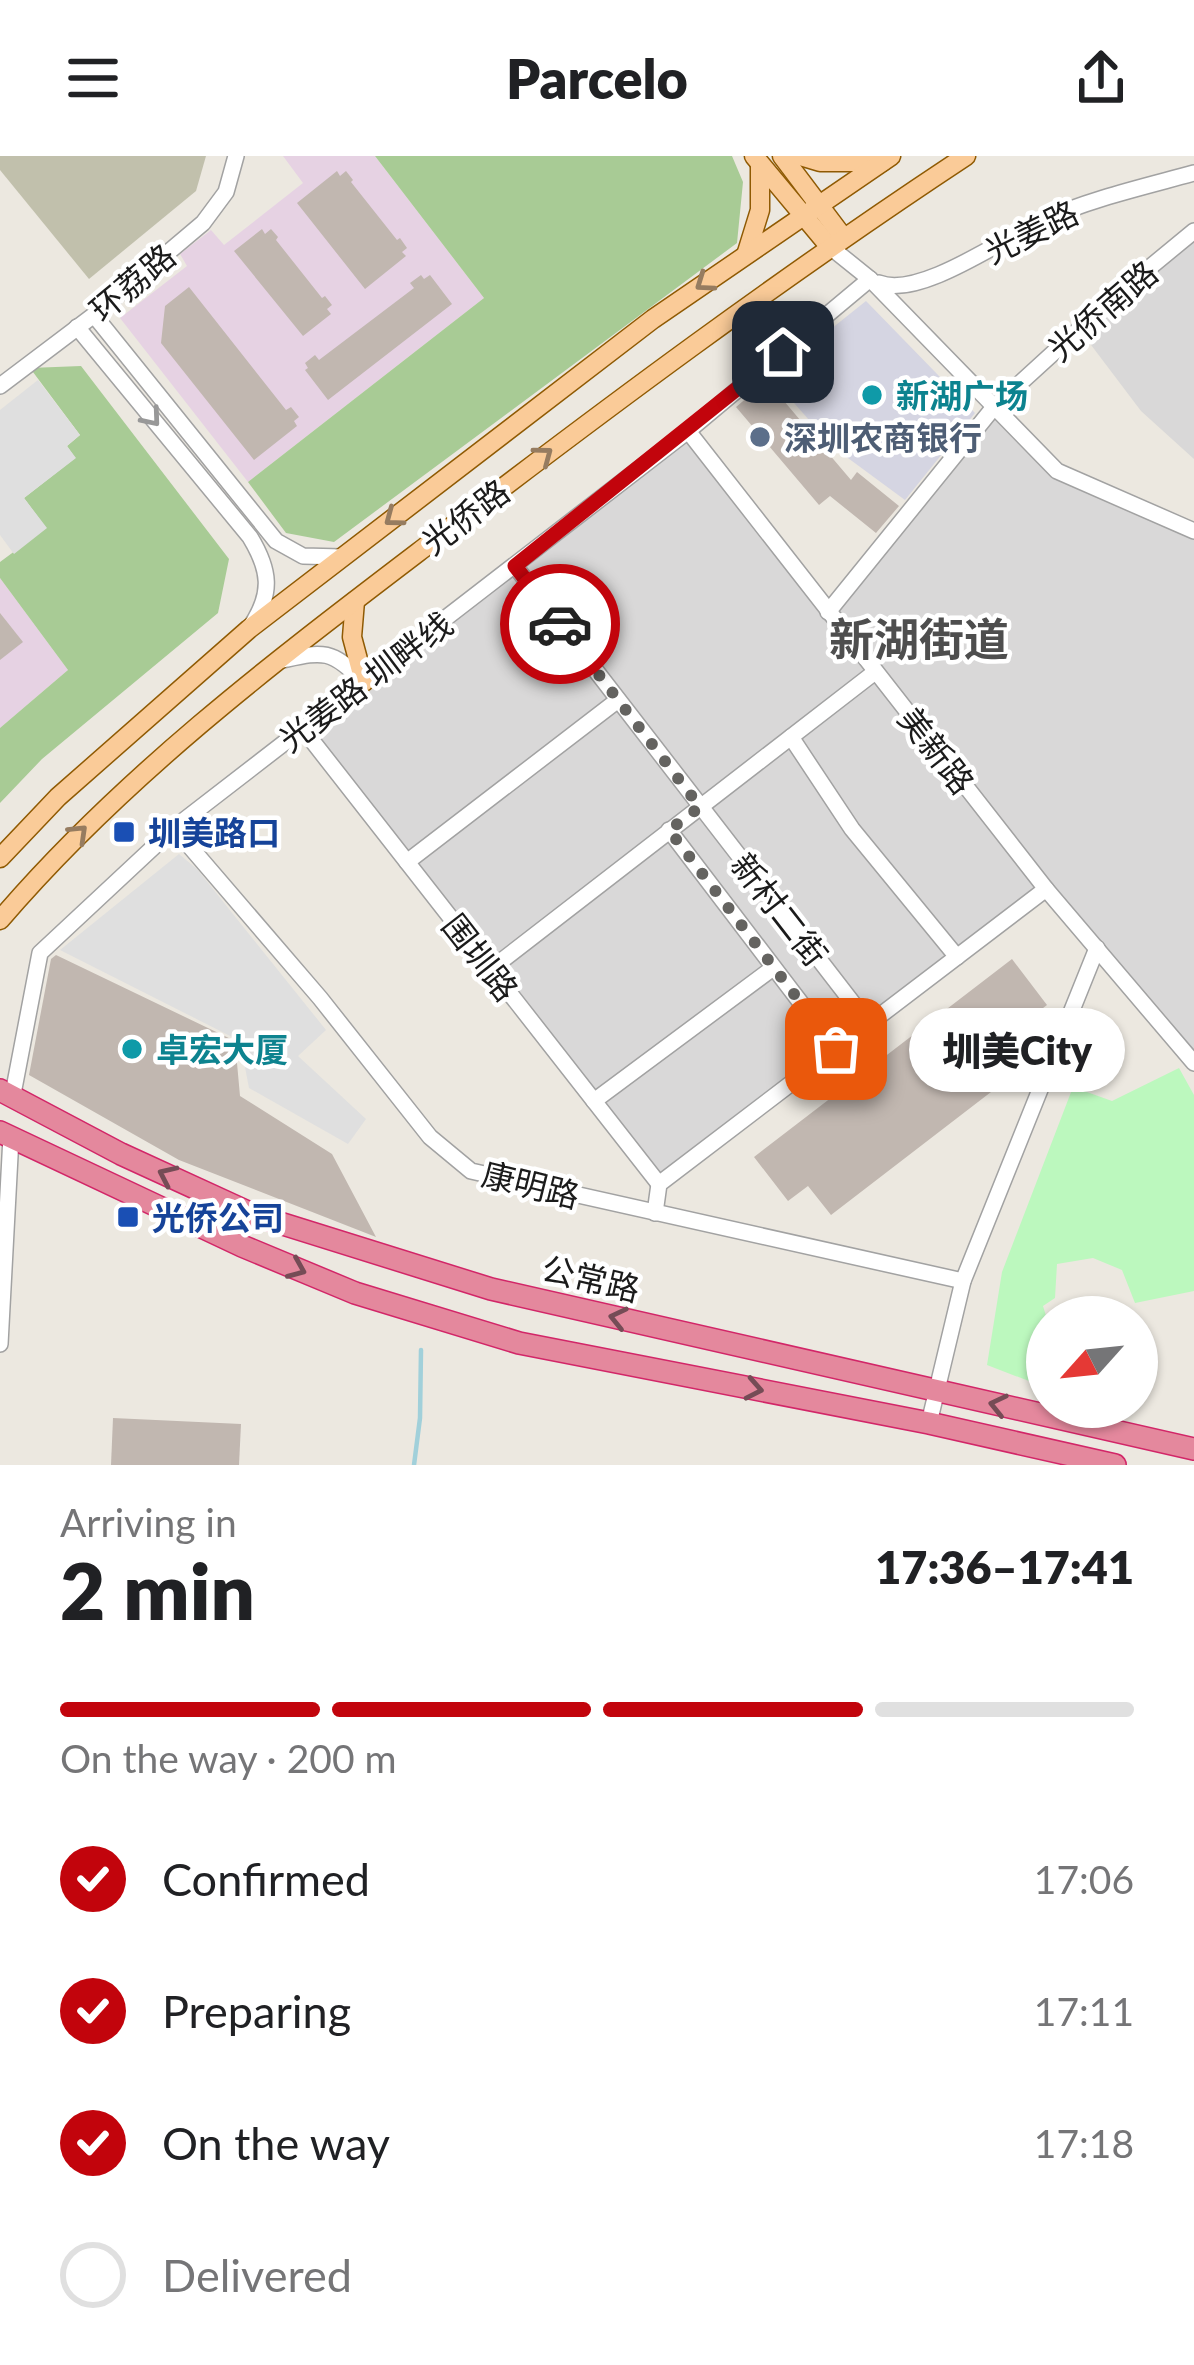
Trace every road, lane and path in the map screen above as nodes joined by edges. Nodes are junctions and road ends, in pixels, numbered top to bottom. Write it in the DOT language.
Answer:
graph roads {
  1 [pos="236,156"];
  2 [pos="782,156"];
  3 [pos="800,156"];
  4 [pos="966,156"];
  5 [pos="886,159"];
  6 [pos="757,160"];
  7 [pos="1194,172"];
  8 [pos="808,210"];
  9 [pos="1194,231"];
  10 [pos="836,242"];
  11 [pos="747,252"];
  12 [pos="871,279"];
  13 [pos="94,314"];
  14 [pos="77,327"];
  15 [pos="0,386"];
  16 [pos="994,406"];
  17 [pos="688,431"];
  18 [pos="1194,531"];
  19 [pos="342,557"];
  20 [pos="515,566"];
  21 [pos="355,601"];
  22 [pos="828,612"];
  23 [pos="249,629"];
  24 [pos="275,662"];
  25 [pos="875,672"];
  26 [pos="364,682"];
  27 [pos="618,700"];
  28 [pos="303,729"];
  29 [pos="791,737"];
  30 [pos="700,807"];
  31 [pos="174,827"];
  32 [pos="669,830"];
  33 [pos="0,858"];
  34 [pos="406,862"];
  35 [pos="1046,889"];
  36 [pos="0,920"];
  37 [pos="1097,948"];
  38 [pos="956,957"];
  39 [pos="773,968"];
  40 [pos="491,969"];
  41 [pos="869,1024"];
  42 [pos="836,1049"];
  43 [pos="1194,1064"];
  44 [pos="6,1095"];
  45 [pos="594,1101"];
  46 [pos="6,1134"];
  47 [pos="659,1184"];
  48 [pos="656,1213"];
  49 [pos="963,1281"];
  50 [pos="0,1344"];
  51 [pos="937,1391"];
  52 [pos="929,1423"];
  53 [pos="1194,1450"];
  54 [pos="1115,1465"];
  1 -- 13 [label="street, 环荔路"];
  2 -- 8 [label="main road"];
  3 -- 5 [label="main road"];
  4 -- 10 [label="main road, 光侨路"];
  5 -- 8 [label="main road, 光侨路"];
  6 -- 8 [label="main road"];
  6 -- 11 [label="main road"];
  7 -- 12 [label="street, 光姜路"];
  8 -- 10 [label="main road"];
  8 -- 11 [label="main road, 光侨路"];
  9 -- 16 [label="street, 光侨南路"];
  10 -- 12 [label="street"];
  21 -- 10 [label="main road, 光侨路, one-way"];
  11 -- 19 [label="main road, 光侨路, one-way"];
  12 -- 16 [label="street"];
  12 -- 17 [label="street, 光姜路 圳畔线"];
  13 -- 14 [label="street, 环荔路"];
  13 -- 19 [label="street"];
  14 -- 15 [label="street, 环荔路"];
  14 -- 23 [label="street, one-way"];
  16 -- 18 [label="street"];
  16 -- 22 [label="street, 光侨南路"];
  17 -- 20 [label="street, 光姜路 圳畔线"];
  17 -- 22 [label="street, 美新路"];
  19 -- 23 [label="main road, 光侨路"];
  20 -- 26 [label="street, 光姜路 圳畔线"];
  20 -- 27 [label="street, 新村二街"];
  21 -- 24 [label="main road, 光侨路"];
  21 -- 26 [label="main road"];
  22 -- 25 [label="street, 美新路"];
  23 -- 33 [label="main road, 光侨路"];
  24 -- 26 [label="street"];
  36 -- 24 [label="main road, 光侨路, one-way"];
  25 -- 29 [label="street"];
  25 -- 35 [label="street, 美新路"];
  26 -- 28 [label="street, 光姜路 圳畔线"];
  27 -- 30 [label="street, 新村二街"];
  27 -- 34 [label="street"];
  28 -- 31 [label="street, 光姜路 圳畔线"];
  28 -- 34 [label="street, 围圳路"];
  29 -- 30 [label="street"];
  29 -- 38 [label="street"];
  30 -- 32 [label="street"];
  30 -- 41 [label="street, 新村二街"];
  31 -- 44 [label="street, 光姜路 圳畔线"];
  31 -- 48 [label="street, 康明路"];
  32 -- 39 [label="street"];
  32 -- 40 [label="street"];
  34 -- 40 [label="street, 围圳路"];
  35 -- 37 [label="street, 美新路"];
  35 -- 38 [label="street"];
  37 -- 43 [label="street, 美新路"];
  37 -- 49 [label="street"];
  38 -- 41 [label="street"];
  39 -- 42 [label="street"];
  39 -- 45 [label="street"];
  40 -- 45 [label="street, 围圳路"];
  41 -- 42 [label="street"];
  42 -- 47 [label="street"];
  51 -- 44 [label="highway, 公常路, one-way"];
  45 -- 47 [label="street, 围圳路"];
  46 -- 50 [label="street"];
  46 -- 52 [label="highway, one-way"];
  47 -- 48 [label="street"];
  48 -- 49 [label="street, 康明路"];
  49 -- 51 [label="street"];
  51 -- 52 [label="street"];
  53 -- 51 [label="highway, 公常路, one-way"];
  52 -- 54 [label="highway"];
}
